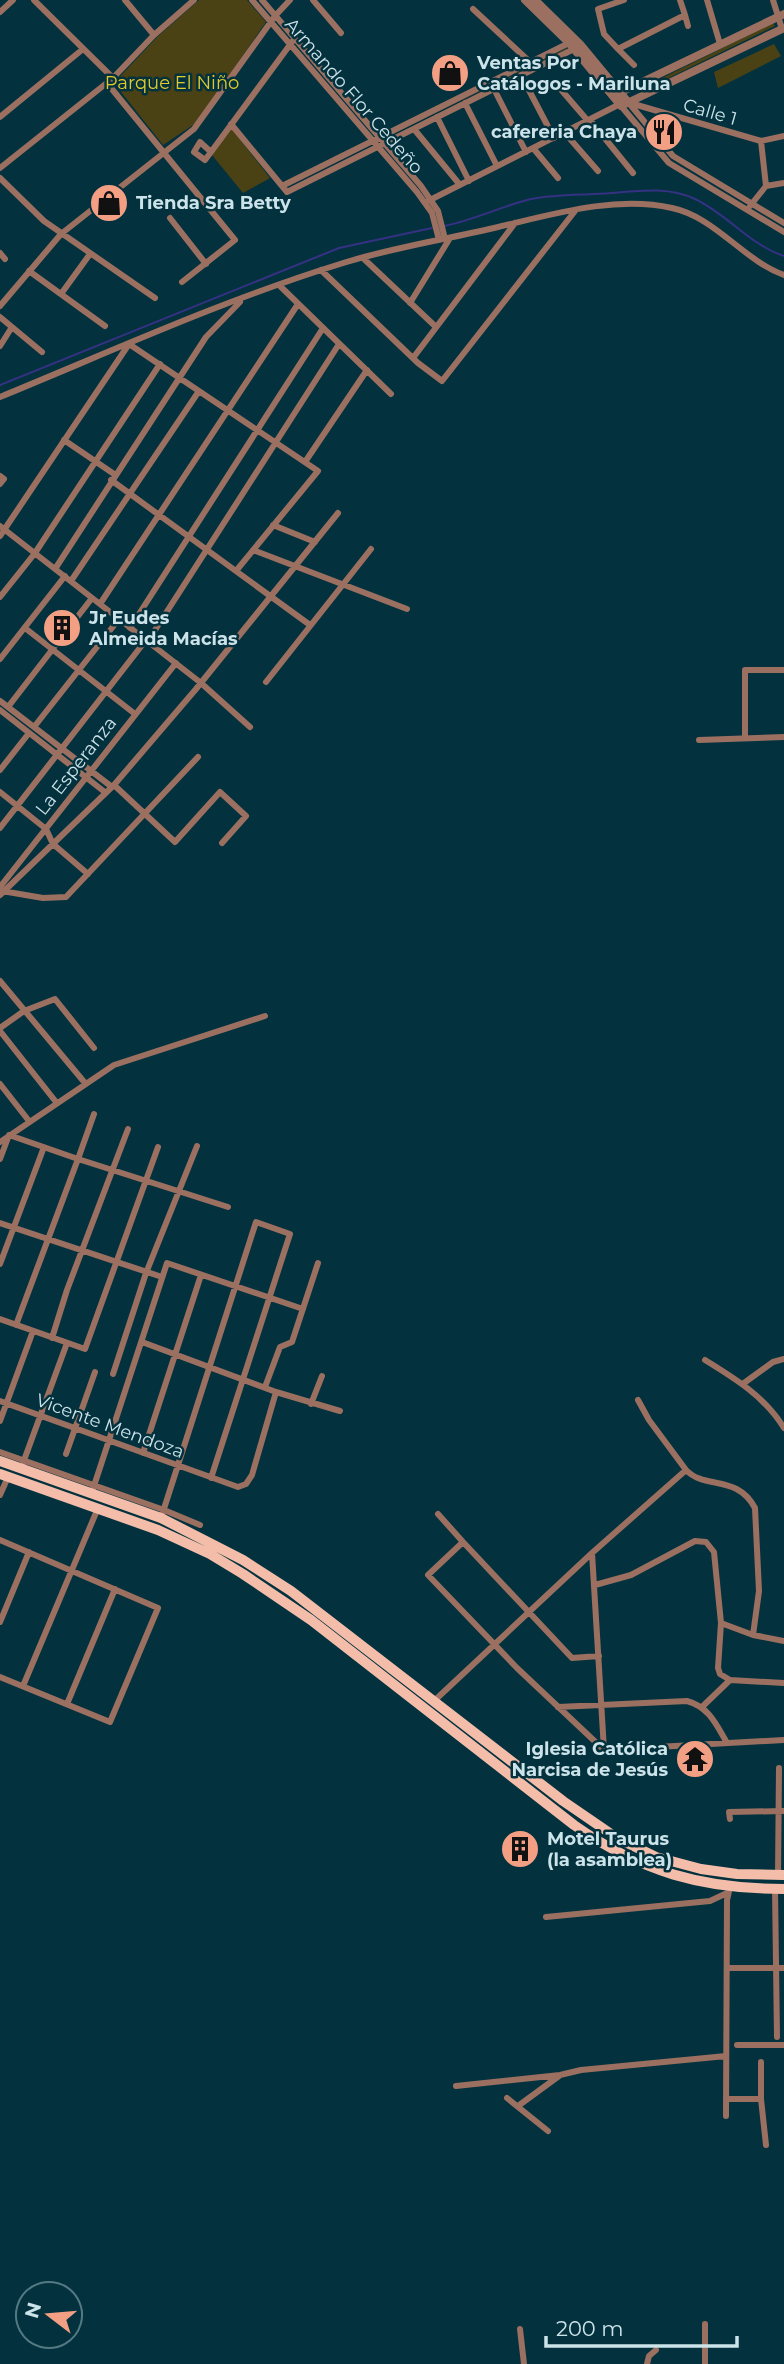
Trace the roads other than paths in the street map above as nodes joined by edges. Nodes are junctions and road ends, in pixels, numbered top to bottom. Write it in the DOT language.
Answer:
graph roads {
  1 [pos="13,0"];
  2 [pos="34,0"];
  3 [pos="125,0"];
  4 [pos="194,0"];
  5 [pos="252,0"];
  6 [pos="262,0"];
  7 [pos="290,0"];
  8 [pos="313,0"];
  9 [pos="525,0"];
  10 [pos="535,0"];
  11 [pos="624,0"];
  12 [pos="680,0"];
  13 [pos="707,0"];
  14 [pos="773,0"];
  15 [pos="473,9"];
  16 [pos="0,12"];
  17 [pos="685,15"];
  18 [pos="781,15"];
  19 [pos="273,19"];
  20 [pos="688,26"];
  21 [pos="783,29"];
  22 [pos="341,33"];
  23 [pos="154,35"];
  24 [pos="293,41"];
  25 [pos="574,44"];
  26 [pos="720,44"];
  27 [pos="83,49"];
  28 [pos="618,49"];
  29 [pos="530,62"];
  30 [pos="634,65"];
  31 [pos="521,75"];
  32 [pos="110,80"];
  33 [pos="558,85"];
  34 [pos="494,89"];
  35 [pos="616,94"];
  36 [pos="465,103"];
  37 [pos="623,104"];
  38 [pos="0,117"];
  39 [pos="437,117"];
  40 [pos="589,120"];
  41 [pos="231,124"];
  42 [pos="414,129"];
  43 [pos="565,132"];
  44 [pos="784,136"];
  45 [pos="554,138"];
  46 [pos="761,141"];
  47 [pos="379,142"];
  48 [pos="530,150"];
  49 [pos="211,152"];
  50 [pos="165,153"];
  51 [pos="497,166"];
  52 [pos="0,168"];
  53 [pos="598,171"];
  54 [pos="633,173"];
  55 [pos="0,178"];
  56 [pos="558,178"];
  57 [pos="469,181"];
  58 [pos="784,183"];
  59 [pos="460,185"];
  60 [pos="766,186"];
  61 [pos="428,201"];
  62 [pos="749,207"];
  63 [pos="575,211"];
  64 [pos="170,218"];
  65 [pos="516,223"];
  66 [pos="784,223"];
  67 [pos="784,232"];
  68 [pos="61,234"];
  69 [pos="444,239"];
  70 [pos="0,253"];
  71 [pos="90,254"];
  72 [pos="363,258"];
  73 [pos="5,259"];
  74 [pos="206,264"];
  75 [pos="321,270"];
  76 [pos="29,271"];
  77 [pos="784,275"];
  78 [pos="182,282"];
  79 [pos="279,285"];
  80 [pos="61,294"];
  81 [pos="155,298"];
  82 [pos="244,299"];
  83 [pos="410,303"];
  84 [pos="298,304"];
  85 [pos="0,306"];
  86 [pos="0,317"];
  87 [pos="105,326"];
  88 [pos="12,327"];
  89 [pos="436,327"];
  90 [pos="323,328"];
  91 [pos="129,344"];
  92 [pos="339,344"];
  93 [pos="0,346"];
  94 [pos="42,352"];
  95 [pos="413,358"];
  96 [pos="160,364"];
  97 [pos="366,370"];
  98 [pos="179,378"];
  99 [pos="199,391"];
  100 [pos="391,394"];
  101 [pos="0,397"];
  102 [pos="228,412"];
  103 [pos="257,431"];
  104 [pos="64,440"];
  105 [pos="276,443"];
  106 [pos="95,461"];
  107 [pos="305,462"];
  108 [pos="0,476"];
  109 [pos="113,477"];
  110 [pos="0,484"];
  111 [pos="129,493"];
  112 [pos="338,513"];
  113 [pos="160,515"];
  114 [pos="273,525"];
  115 [pos="2,530"];
  116 [pos="189,536"];
  117 [pos="315,542"];
  118 [pos="207,549"];
  119 [pos="371,549"];
  120 [pos="253,550"];
  121 [pos="35,553"];
  122 [pos="295,566"];
  123 [pos="55,569"];
  124 [pos="236,571"];
  125 [pos="65,576"];
  126 [pos="71,582"];
  127 [pos="342,585"];
  128 [pos="271,596"];
  129 [pos="0,597"];
  130 [pos="92,598"];
  131 [pos="100,604"];
  132 [pos="407,609"];
  133 [pos="119,619"];
  134 [pos="310,625"];
  135 [pos="25,628"];
  136 [pos="130,628"];
  137 [pos="147,641"];
  138 [pos="53,650"];
  139 [pos="0,659"];
  140 [pos="176,663"];
  141 [pos="79,670"];
  142 [pos="784,670"];
  143 [pos="266,682"];
  144 [pos="201,683"];
  145 [pos="106,691"];
  146 [pos="0,701"];
  147 [pos="3,712"];
  148 [pos="135,714"];
  149 [pos="250,727"];
  150 [pos="32,730"];
  151 [pos="784,737"];
  152 [pos="745,738"];
  153 [pos="699,740"];
  154 [pos="60,752"];
  155 [pos="198,757"];
  156 [pos="0,769"];
  157 [pos="88,774"];
  158 [pos="111,789"];
  159 [pos="0,792"];
  160 [pos="17,806"];
  161 [pos="146,813"];
  162 [pos="0,828"];
  163 [pos="46,829"];
  164 [pos="53,844"];
  165 [pos="222,844"];
  166 [pos="88,874"];
  167 [pos="1,891"];
  168 [pos="0,981"];
  169 [pos="24,1011"];
  170 [pos="265,1016"];
  171 [pos="0,1030"];
  172 [pos="94,1048"];
  173 [pos="85,1083"];
  174 [pos="0,1084"];
  175 [pos="55,1102"];
  176 [pos="94,1114"];
  177 [pos="29,1121"];
  178 [pos="128,1129"];
  179 [pos="9,1135"];
  180 [pos="0,1142"];
  181 [pos="197,1146"];
  182 [pos="44,1147"];
  183 [pos="158,1147"];
  184 [pos="0,1158"];
  185 [pos="78,1159"];
  186 [pos="112,1170"];
  187 [pos="146,1181"];
  188 [pos="180,1192"];
  189 [pos="229,1207"];
  190 [pos="0,1223"];
  191 [pos="13,1227"];
  192 [pos="47,1239"];
  193 [pos="83,1251"];
  194 [pos="114,1263"];
  195 [pos="318,1263"];
  196 [pos="0,1264"];
  197 [pos="146,1273"];
  198 [pos="201,1275"];
  199 [pos="162,1278"];
  200 [pos="236,1287"];
  201 [pos="270,1298"];
  202 [pos="303,1309"];
  203 [pos="0,1319"];
  204 [pos="16,1325"];
  205 [pos="33,1331"];
  206 [pos="52,1338"];
  207 [pos="142,1342"];
  208 [pos="67,1343"];
  209 [pos="121,1352"];
  210 [pos="176,1354"];
  211 [pos="136,1357"];
  212 [pos="784,1359"];
  213 [pos="705,1360"];
  214 [pos="210,1367"];
  215 [pos="95,1372"];
  216 [pos="113,1374"];
  217 [pos="321,1376"];
  218 [pos="244,1379"];
  219 [pos="744,1383"];
  220 [pos="265,1387"];
  221 [pos="276,1392"];
  222 [pos="638,1400"];
  223 [pos="4,1403"];
  224 [pos="311,1404"];
  225 [pos="340,1411"];
  226 [pos="775,1413"];
  227 [pos="784,1413"];
  228 [pos="40,1416"];
  229 [pos="784,1418"];
  230 [pos="0,1421"];
  231 [pos="784,1428"];
  232 [pos="75,1429"];
  233 [pos="109,1441"];
  234 [pos="0,1452"];
  235 [pos="143,1453"];
  236 [pos="66,1454"];
  237 [pos="0,1461"];
  238 [pos="22,1464"];
  239 [pos="178,1465"];
  240 [pos="686,1470"];
  241 [pos="4,1475"];
  242 [pos="211,1478"];
  243 [pos="93,1489"];
  244 [pos="0,1496"];
  245 [pos="98,1508"];
  246 [pos="162,1514"];
  247 [pos="438,1514"];
  248 [pos="200,1525"];
  249 [pos="0,1540"];
  250 [pos="463,1542"];
  251 [pos="29,1552"];
  252 [pos="593,1553"];
  253 [pos="72,1571"];
  254 [pos="595,1586"];
  255 [pos="115,1589"];
  256 [pos="528,1612"];
  257 [pos="0,1622"];
  258 [pos="721,1623"];
  259 [pos="753,1635"];
  260 [pos="784,1641"];
  261 [pos="494,1644"];
  262 [pos="599,1656"];
  263 [pos="0,1677"];
  264 [pos="730,1679"];
  265 [pos="784,1683"];
  266 [pos="23,1686"];
  267 [pos="434,1701"];
  268 [pos="67,1704"];
  269 [pos="601,1705"];
  270 [pos="703,1706"];
  271 [pos="557,1707"];
  272 [pos="784,1740"];
  273 [pos="727,1743"];
  274 [pos="604,1750"];
  275 [pos="779,1768"];
  276 [pos="781,1812"];
  277 [pos="730,1819"];
  278 [pos="781,1875"];
  279 [pos="780,1889"];
  280 [pos="728,1893"];
  281 [pos="546,1917"];
  282 [pos="727,1968"];
  283 [pos="776,1968"];
  284 [pos="784,1968"];
  285 [pos="777,2036"];
  286 [pos="784,2045"];
  287 [pos="737,2046"];
  288 [pos="726,2056"];
  289 [pos="761,2062"];
  290 [pos="560,2076"];
  291 [pos="456,2086"];
  292 [pos="506,2098"];
  293 [pos="726,2099"];
  294 [pos="761,2099"];
  295 [pos="519,2106"];
  296 [pos="726,2116"];
  297 [pos="548,2131"];
  298 [pos="766,2145"];
  299 [pos="705,2324"];
  300 [pos="520,2329"];
  301 [pos="656,2350"];
  302 [pos="524,2364"];
  303 [pos="647,2364"];
  304 [pos="705,2364"];
  1 -- 16 [label="street"];
  2 -- 27 [label="street"];
  3 -- 23 [label="street"];
  4 -- 23 [label="street"];
  5 -- 19 [label="street, Armando Flor Cedeño"];
  6 -- 19 [label="street, Armando Flor Cedeño"];
  7 -- 19 [label="street"];
  8 -- 22 [label="street"];
  9 -- 25 [label="street"];
  10 -- 25 [label="street"];
  11 -- 28 [label="street"];
  12 -- 17 [label="street"];
  13 -- 26 [label="street"];
  14 -- 18 [label="street"];
  15 -- 29 [label="street"];
  17 -- 20 [label="street"];
  17 -- 28 [label="street"];
  18 -- 21 [label="street"];
  18 -- 26 [label="street"];
  19 -- 24 [label="street, Armando Flor Cedeño"];
  19 -- 50 [label="street"];
  21 -- 37 [label="street"];
  23 -- 32 [label="street"];
  24 -- 41 [label="street"];
  24 -- 47 [label="street, Armando Flor Cedeño"];
  25 -- 29 [label="street"];
  25 -- 31 [label="street"];
  25 -- 35 [label="street"];
  26 -- 35 [label="street"];
  27 -- 32 [label="street"];
  27 -- 38 [label="street"];
  28 -- 30 [label="street"];
  29 -- 47 [label="street"];
  31 -- 34 [label="street"];
  31 -- 45 [label="street"];
  32 -- 50 [label="street"];
  32 -- 52 [label="street"];
  33 -- 40 [label="street"];
  34 -- 36 [label="street"];
  34 -- 48 [label="street"];
  35 -- 37 [label="street"];
  36 -- 39 [label="street"];
  36 -- 51 [label="street"];
  37 -- 40 [label="street"];
  37 -- 46 [label="street, Calle 1"];
  37 -- 62 [label="street"];
  39 -- 42 [label="street"];
  39 -- 57 [label="street"];
  40 -- 43 [label="street"];
  40 -- 54 [label="street"];
  41 -- 47 [label="street"];
  41 -- 49 [label="street"];
  42 -- 47 [label="street"];
  42 -- 59 [label="street"];
  43 -- 45 [label="street"];
  43 -- 53 [label="street"];
  44 -- 46 [label="street, Calle 1"];
  45 -- 48 [label="street"];
  46 -- 60 [label="street"];
  47 -- 61 [label="street, Armando Flor Cedeño"];
  48 -- 51 [label="street"];
  48 -- 56 [label="street"];
  50 -- 68 [label="street"];
  50 -- 74 [label="street"];
  51 -- 57 [label="street"];
  55 -- 68 [label="street"];
  57 -- 59 [label="street"];
  58 -- 60 [label="street"];
  59 -- 61 [label="street"];
  60 -- 62 [label="street"];
  61 -- 69 [label="street, Armando Flor Cedeño"];
  62 -- 66 [label="street"];
  62 -- 67 [label="street"];
  63 -- 65 [label="street"];
  63 -- 77 [label="street"];
  63 -- 95 [label="street"];
  64 -- 74 [label="street"];
  65 -- 69 [label="street"];
  65 -- 89 [label="street"];
  68 -- 71 [label="street"];
  68 -- 76 [label="street"];
  69 -- 72 [label="street"];
  69 -- 83 [label="street"];
  70 -- 73 [label="street"];
  71 -- 80 [label="street"];
  71 -- 81 [label="street"];
  72 -- 75 [label="street"];
  72 -- 83 [label="street"];
  74 -- 78 [label="street"];
  75 -- 79 [label="street"];
  75 -- 95 [label="street"];
  76 -- 80 [label="street"];
  76 -- 85 [label="street"];
  79 -- 82 [label="street"];
  79 -- 84 [label="street"];
  80 -- 87 [label="street"];
  82 -- 91 [label="street"];
  82 -- 98 [label="street"];
  83 -- 89 [label="street"];
  84 -- 90 [label="street"];
  84 -- 102 [label="street"];
  86 -- 88 [label="street"];
  88 -- 93 [label="street"];
  88 -- 94 [label="street"];
  89 -- 95 [label="street"];
  90 -- 92 [label="street"];
  90 -- 103 [label="street"];
  91 -- 96 [label="street"];
  91 -- 101 [label="street"];
  91 -- 104 [label="street"];
  92 -- 97 [label="street"];
  92 -- 105 [label="street"];
  96 -- 98 [label="street"];
  96 -- 106 [label="street"];
  97 -- 100 [label="street"];
  97 -- 107 [label="street"];
  98 -- 99 [label="street"];
  98 -- 109 [label="street"];
  99 -- 102 [label="street"];
  99 -- 111 [label="street"];
  102 -- 103 [label="street"];
  102 -- 113 [label="street"];
  103 -- 105 [label="street"];
  103 -- 116 [label="street"];
  104 -- 106 [label="street"];
  104 -- 115 [label="street"];
  105 -- 107 [label="street"];
  105 -- 118 [label="street"];
  106 -- 109 [label="street"];
  106 -- 121 [label="street"];
  107 -- 114 [label="street"];
  108 -- 110 [label="street"];
  109 -- 111 [label="street"];
  109 -- 123 [label="street"];
  111 -- 113 [label="street"];
  111 -- 126 [label="street"];
  112 -- 117 [label="street"];
  113 -- 116 [label="street"];
  113 -- 131 [label="street"];
  114 -- 117 [label="street"];
  114 -- 120 [label="street"];
  115 -- 121 [label="street"];
  116 -- 118 [label="street"];
  116 -- 136 [label="street"];
  117 -- 122 [label="street"];
  118 -- 124 [label="street"];
  118 -- 137 [label="street"];
  119 -- 127 [label="street"];
  120 -- 122 [label="street"];
  120 -- 124 [label="street"];
  121 -- 123 [label="street"];
  121 -- 129 [label="street"];
  122 -- 127 [label="street"];
  122 -- 128 [label="street"];
  123 -- 125 [label="street"];
  124 -- 128 [label="street"];
  125 -- 126 [label="street"];
  125 -- 135 [label="street"];
  126 -- 130 [label="street"];
  127 -- 132 [label="street"];
  127 -- 134 [label="street"];
  128 -- 134 [label="street"];
  128 -- 144 [label="street"];
  130 -- 131 [label="street"];
  130 -- 138 [label="street"];
  131 -- 133 [label="street"];
  133 -- 136 [label="street"];
  133 -- 141 [label="street"];
  134 -- 143 [label="street"];
  135 -- 138 [label="street"];
  135 -- 139 [label="street"];
  136 -- 137 [label="street"];
  137 -- 140 [label="street"];
  137 -- 145 [label="street"];
  138 -- 141 [label="street"];
  138 -- 147 [label="street"];
  140 -- 144 [label="street"];
  140 -- 148 [label="street, La Esperanza"];
  141 -- 145 [label="street"];
  141 -- 150 [label="street"];
  142 -- 152 [label="street"];
  144 -- 149 [label="street"];
  144 -- 158 [label="street"];
  145 -- 148 [label="street"];
  145 -- 154 [label="street"];
  146 -- 147 [label="street"];
  147 -- 150 [label="street"];
  148 -- 157 [label="street, La Esperanza"];
  150 -- 154 [label="street"];
  150 -- 156 [label="street"];
  151 -- 152 [label="street"];
  152 -- 153 [label="street"];
  154 -- 157 [label="street"];
  154 -- 160 [label="street"];
  155 -- 161 [label="street"];
  157 -- 158 [label="street"];
  157 -- 163 [label="street, La Esperanza"];
  158 -- 161 [label="street"];
  158 -- 164 [label="street"];
  159 -- 160 [label="street"];
  160 -- 162 [label="street"];
  160 -- 163 [label="street"];
  161 -- 165 [label="street"];
  161 -- 166 [label="street"];
  163 -- 164 [label="street"];
  163 -- 167 [label="street, La Esperanza"];
  164 -- 166 [label="street"];
  164 -- 167 [label="street"];
  166 -- 167 [label="street"];
  168 -- 169 [label="street"];
  169 -- 171 [label="street"];
  169 -- 172 [label="street"];
  169 -- 173 [label="street"];
  170 -- 173 [label="street"];
  171 -- 175 [label="street"];
  173 -- 175 [label="street"];
  174 -- 177 [label="street"];
  175 -- 177 [label="street"];
  176 -- 185 [label="street"];
  177 -- 179 [label="street"];
  178 -- 186 [label="street"];
  179 -- 180 [label="street"];
  179 -- 182 [label="street"];
  179 -- 184 [label="street"];
  181 -- 188 [label="street"];
  182 -- 185 [label="street"];
  182 -- 191 [label="street"];
  183 -- 187 [label="street"];
  185 -- 186 [label="street"];
  185 -- 192 [label="street"];
  186 -- 187 [label="street"];
  186 -- 193 [label="street"];
  187 -- 188 [label="street"];
  187 -- 194 [label="street"];
  188 -- 189 [label="street"];
  188 -- 197 [label="street"];
  190 -- 191 [label="street"];
  191 -- 192 [label="street"];
  191 -- 196 [label="street"];
  192 -- 193 [label="street"];
  192 -- 204 [label="street"];
  193 -- 194 [label="street"];
  193 -- 206 [label="street"];
  194 -- 197 [label="street"];
  194 -- 208 [label="street"];
  195 -- 202 [label="street"];
  197 -- 199 [label="street"];
  197 -- 209 [label="street"];
  198 -- 199 [label="street"];
  198 -- 200 [label="street"];
  198 -- 210 [label="street"];
  199 -- 207 [label="street"];
  200 -- 201 [label="street"];
  200 -- 201 [label="street"];
  200 -- 214 [label="street"];
  201 -- 202 [label="street"];
  201 -- 218 [label="street"];
  202 -- 220 [label="street"];
  203 -- 204 [label="street"];
  204 -- 205 [label="street"];
  205 -- 206 [label="street"];
  205 -- 223 [label="street"];
  206 -- 208 [label="street"];
  207 -- 210 [label="street"];
  207 -- 211 [label="street"];
  208 -- 228 [label="street"];
  209 -- 211 [label="street"];
  209 -- 216 [label="street"];
  210 -- 214 [label="street"];
  210 -- 235 [label="street"];
  211 -- 233 [label="street"];
  212 -- 219 [label="street"];
  213 -- 219 [label="street"];
  214 -- 218 [label="street"];
  214 -- 239 [label="street"];
  215 -- 232 [label="street"];
  217 -- 224 [label="street"];
  218 -- 220 [label="street"];
  218 -- 242 [label="street"];
  219 -- 226 [label="street"];
  220 -- 221 [label="street"];
  221 -- 224 [label="street"];
  221 -- 242 [label="street, Vicente Mendoza"];
  222 -- 240 [label="street"];
  223 -- 228 [label="street, Vicente Mendoza"];
  223 -- 230 [label="street"];
  224 -- 225 [label="street"];
  226 -- 227 [label="street"];
  226 -- 229 [label="street"];
  226 -- 231 [label="street"];
  228 -- 232 [label="street, Vicente Mendoza"];
  228 -- 238 [label="street"];
  232 -- 233 [label="street, Vicente Mendoza"];
  232 -- 236 [label="street"];
  233 -- 235 [label="street, Vicente Mendoza"];
  233 -- 243 [label="street"];
  234 -- 238 [label="street"];
  235 -- 239 [label="street, Vicente Mendoza"];
  237 -- 238 [label="main road"];
  238 -- 243 [label="main road"];
  239 -- 242 [label="street, Vicente Mendoza"];
  239 -- 246 [label="street"];
  240 -- 252 [label="street"];
  240 -- 259 [label="street"];
  241 -- 244 [label="street"];
  241 -- 245 [label="main road"];
  243 -- 246 [label="main road"];
  245 -- 253 [label="street"];
  245 -- 280 [label="main road"];
  246 -- 248 [label="street"];
  246 -- 267 [label="main road"];
  247 -- 250 [label="street"];
  249 -- 251 [label="street"];
  250 -- 256 [label="street"];
  250 -- 261 [label="street"];
  251 -- 253 [label="street"];
  251 -- 257 [label="street"];
  252 -- 254 [label="street"];
  252 -- 256 [label="street"];
  253 -- 255 [label="street"];
  253 -- 266 [label="street"];
  254 -- 258 [label="street"];
  254 -- 262 [label="street"];
  255 -- 268 [label="street"];
  255 -- 268 [label="street"];
  256 -- 261 [label="street"];
  256 -- 262 [label="street"];
  258 -- 259 [label="street"];
  258 -- 264 [label="street"];
  259 -- 260 [label="street"];
  261 -- 267 [label="street"];
  261 -- 271 [label="street"];
  262 -- 269 [label="street"];
  263 -- 266 [label="street"];
  264 -- 265 [label="street"];
  264 -- 270 [label="street"];
  266 -- 268 [label="street"];
  267 -- 278 [label="main road"];
  269 -- 270 [label="street"];
  269 -- 271 [label="street"];
  269 -- 274 [label="street"];
  270 -- 273 [label="street"];
  271 -- 274 [label="street"];
  272 -- 273 [label="street"];
  273 -- 274 [label="street"];
  275 -- 276 [label="street"];
  276 -- 277 [label="street"];
  276 -- 278 [label="street"];
  279 -- 280 [label="main road"];
  279 -- 283 [label="street"];
  280 -- 281 [label="street"];
  280 -- 282 [label="street"];
  282 -- 283 [label="street"];
  282 -- 288 [label="street"];
  283 -- 284 [label="street"];
  283 -- 285 [label="street"];
  286 -- 287 [label="street"];
  288 -- 290 [label="street"];
  288 -- 293 [label="street"];
  289 -- 294 [label="street"];
  290 -- 291 [label="street"];
  290 -- 295 [label="street"];
  292 -- 295 [label="street"];
  293 -- 294 [label="street"];
  293 -- 296 [label="street"];
  294 -- 298 [label="street"];
  295 -- 297 [label="street"];
  299 -- 304 [label="street"];
  300 -- 302 [label="street"];
  301 -- 303 [label="street"];
}
